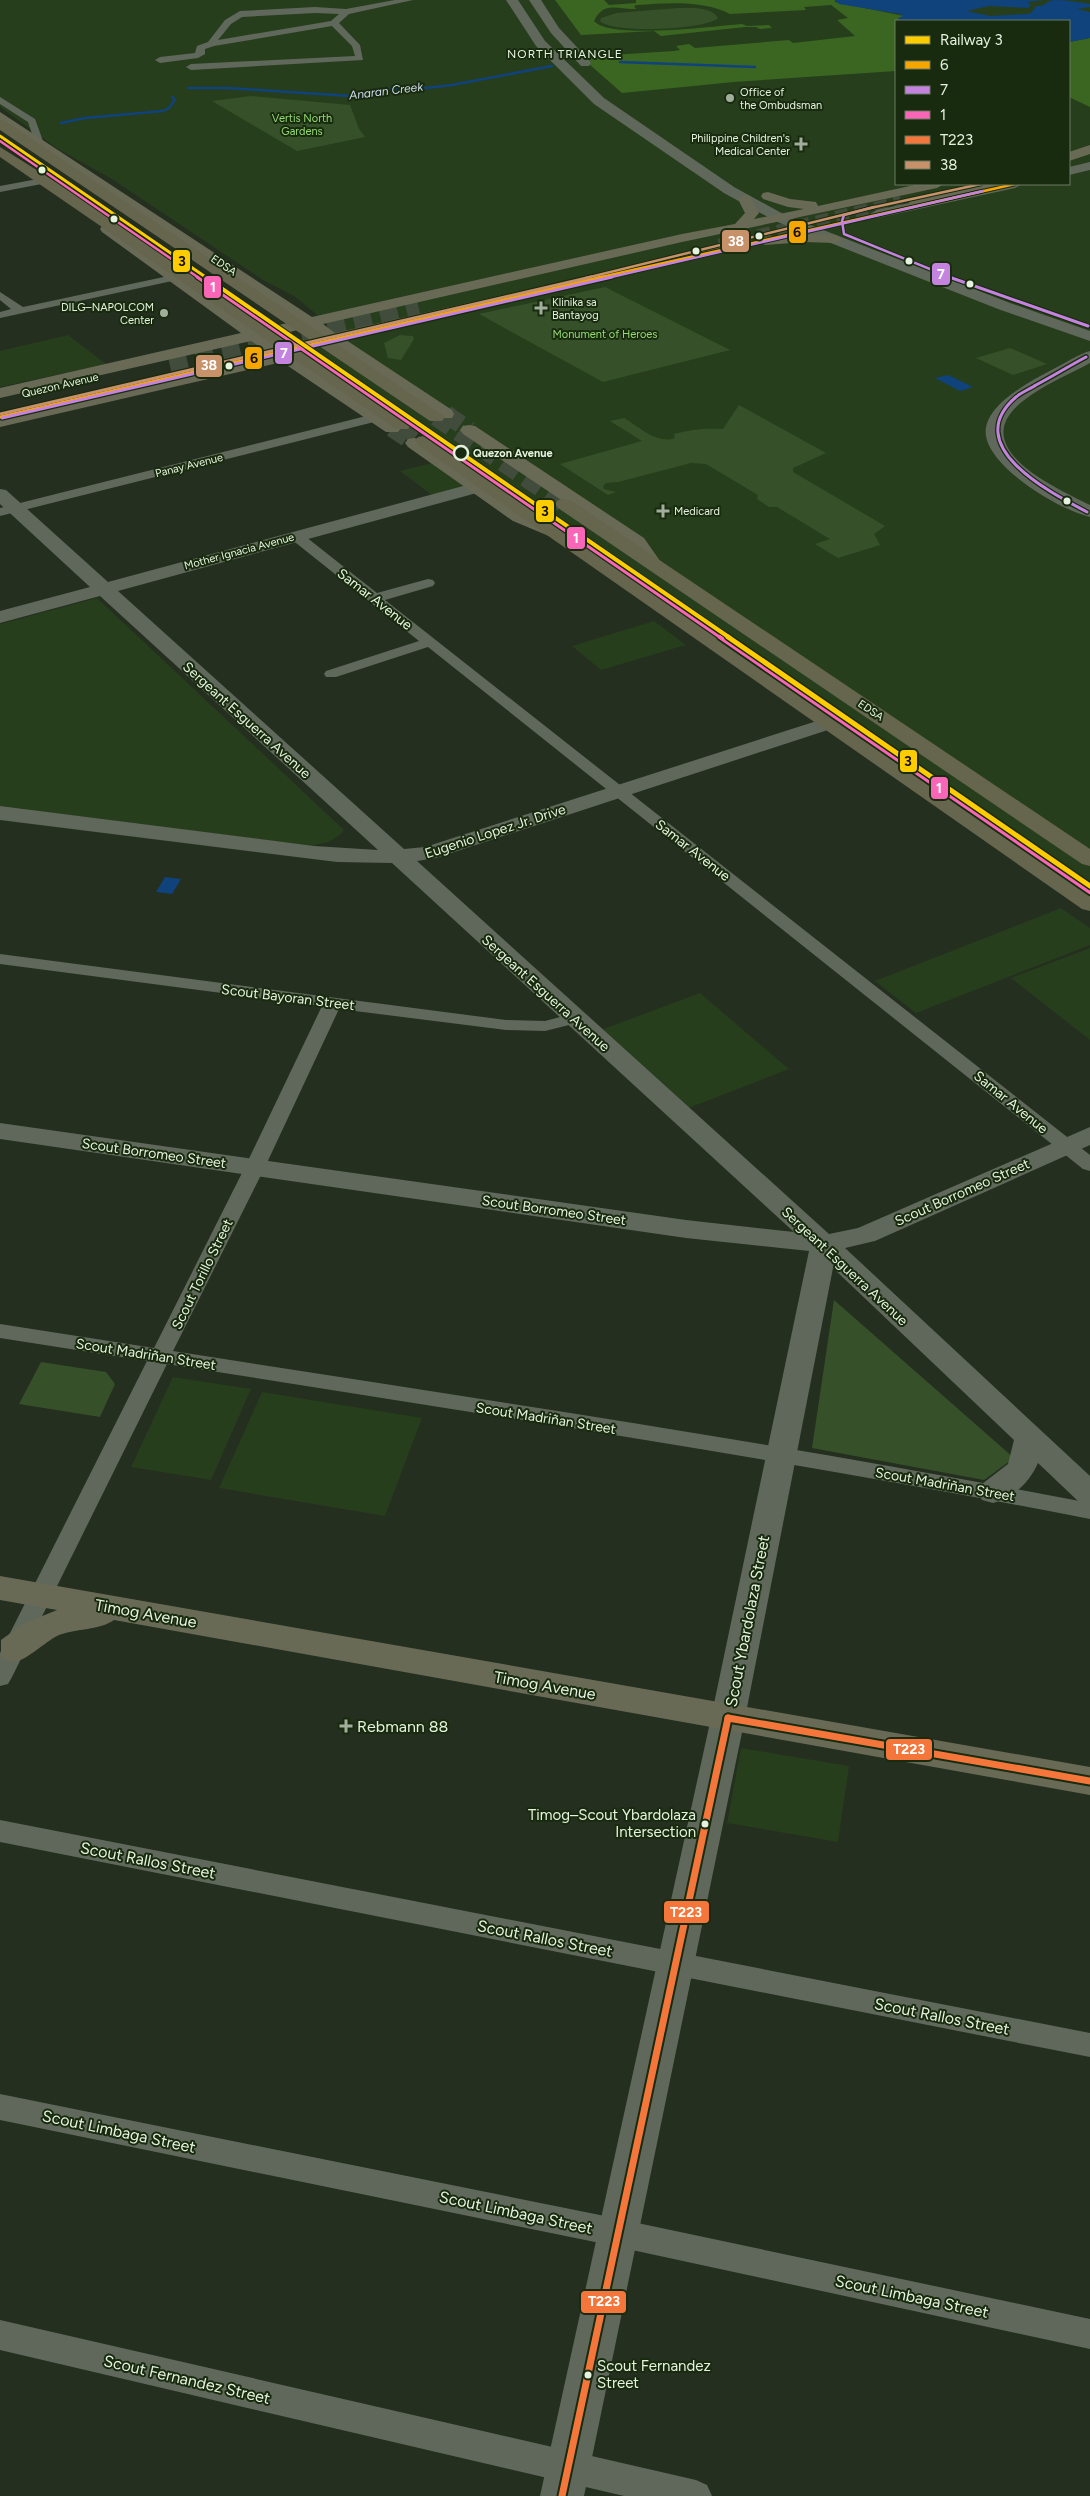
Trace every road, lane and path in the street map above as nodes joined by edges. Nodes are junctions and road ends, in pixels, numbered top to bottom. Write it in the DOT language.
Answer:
graph roads {
  1 [pos="403,0"];
  2 [pos="512,0"];
  3 [pos="535,0"];
  4 [pos="346,12"];
  5 [pos="334,23"];
  6 [pos="213,40"];
  7 [pos="160,60"];
  8 [pos="191,67"];
  9 [pos="593,71"];
  10 [pos="0,100"];
  11 [pos="0,116"];
  12 [pos="0,124"];
  13 [pos="38,140"];
  14 [pos="1090,149"];
  15 [pos="0,151"];
  16 [pos="1070,154"];
  17 [pos="1090,160"];
  18 [pos="1070,165"];
  19 [pos="1090,166"];
  20 [pos="1070,171"];
  21 [pos="730,173"];
  22 [pos="708,177"];
  23 [pos="43,181"];
  24 [pos="913,185"];
  25 [pos="931,185"];
  26 [pos="951,185"];
  27 [pos="977,185"];
  28 [pos="993,185"];
  29 [pos="1010,185"];
  30 [pos="0,189"];
  31 [pos="59,191"];
  32 [pos="749,193"];
  33 [pos="768,196"];
  34 [pos="869,196"];
  35 [pos="800,213"];
  36 [pos="877,214"];
  37 [pos="780,218"];
  38 [pos="848,221"];
  39 [pos="827,226"];
  40 [pos="740,227"];
  41 [pos="812,230"];
  42 [pos="711,240"];
  43 [pos="836,240"];
  44 [pos="765,241"];
  45 [pos="741,246"];
  46 [pos="223,264"];
  47 [pos="241,277"];
  48 [pos="173,278"];
  49 [pos="192,292"];
  50 [pos="267,294"];
  51 [pos="0,295"];
  52 [pos="366,309"];
  53 [pos="21,311"];
  54 [pos="422,311"];
  55 [pos="0,315"];
  56 [pos="1090,319"];
  57 [pos="1090,326"];
  58 [pos="381,334"];
  59 [pos="260,336"];
  60 [pos="1090,336"];
  61 [pos="326,337"];
  62 [pos="207,345"];
  63 [pos="285,353"];
  64 [pos="1090,356"];
  65 [pos="361,358"];
  66 [pos="1090,364"];
  67 [pos="232,368"];
  68 [pos="305,370"];
  69 [pos="0,393"];
  70 [pos="420,397"];
  71 [pos="0,399"];
  72 [pos="0,404"];
  73 [pos="0,411"];
  74 [pos="375,415"];
  75 [pos="441,416"];
  76 [pos="0,417"];
  77 [pos="0,422"];
  78 [pos="397,426"];
  79 [pos="469,430"];
  80 [pos="419,442"];
  81 [pos="478,487"];
  82 [pos="0,494"];
  83 [pos="564,504"];
  84 [pos="1090,505"];
  85 [pos="8,510"];
  86 [pos="1090,512"];
  87 [pos="556,533"];
  88 [pos="296,536"];
  89 [pos="651,561"];
  90 [pos="428,583"];
  91 [pos="103,588"];
  92 [pos="374,598"];
  93 [pos="0,617"];
  94 [pos="430,642"];
  95 [pos="330,674"];
  96 [pos="830,723"];
  97 [pos="618,791"];
  98 [pos="0,813"];
  99 [pos="364,825"];
  100 [pos="311,852"];
  101 [pos="400,858"];
  102 [pos="1090,859"];
  103 [pos="1090,904"];
  104 [pos="0,959"];
  105 [pos="333,1002"];
  106 [pos="575,1018"];
  107 [pos="0,1131"];
  108 [pos="1090,1135"];
  109 [pos="1065,1145"];
  110 [pos="1090,1165"];
  111 [pos="255,1167"];
  112 [pos="824,1244"];
  113 [pos="0,1330"];
  114 [pos="160,1356"];
  115 [pos="1029,1438"];
  116 [pos="781,1458"];
  117 [pos="993,1492"];
  118 [pos="1090,1494"];
  119 [pos="1090,1511"];
  120 [pos="0,1588"];
  121 [pos="41,1595"];
  122 [pos="124,1609"];
  123 [pos="13,1649"];
  124 [pos="0,1677"];
  125 [pos="728,1718"];
  126 [pos="1090,1781"];
  127 [pos="0,1831"];
  128 [pos="674,1963"];
  129 [pos="1090,2045"];
  130 [pos="0,2107"];
  131 [pos="618,2234"];
  132 [pos="1090,2334"];
  133 [pos="0,2335"];
  134 [pos="565,2482"];
  135 [pos="696,2496"];
  1 -- 4 [label="street"];
  2 -- 22 [label="street"];
  3 -- 9 [label="street"];
  4 -- 5 [label="street"];
  4 -- 6 [label="street"];
  5 -- 6 [label="street"];
  5 -- 8 [label="street"];
  6 -- 7 [label="street"];
  10 -- 13 [label="street"];
  11 -- 13 [label="main road, EDSA"];
  12 -- 75 [label="highway, EDSA"];
  13 -- 46 [label="main road, EDSA"];
  14 -- 16 [label="main road"];
  15 -- 23 [label="highway"];
  17 -- 18 [label="main road"];
  19 -- 20 [label="street"];
  21 -- 22 [label="street"];
  22 -- 32 [label="street"];
  23 -- 30 [label="street"];
  23 -- 31 [label="highway"];
  24 -- 34 [label="main road, Quezon Avenue"];
  25 -- 34 [label="main road, Quezon Avenue"];
  26 -- 27 [label="main road"];
  28 -- 36 [label="main road, Quezon Avenue"];
  29 -- 36 [label="street, Quezon Avenue"];
  31 -- 48 [label="main road"];
  31 -- 78 [label="highway"];
  32 -- 33 [label="street"];
  32 -- 37 [label="street"];
  32 -- 40 [label="main road"];
  33 -- 34 [label="main road"];
  33 -- 35 [label="street"];
  34 -- 35 [label="main road, Quezon Avenue"];
  35 -- 37 [label="main road, Quezon Avenue"];
  35 -- 39 [label="street"];
  36 -- 38 [label="main road, Quezon Avenue"];
  37 -- 40 [label="main road, Quezon Avenue"];
  37 -- 41 [label="street"];
  38 -- 39 [label="main road, Quezon Avenue"];
  38 -- 56 [label="street"];
  39 -- 41 [label="main road, Quezon Avenue"];
  39 -- 57 [label="street"];
  40 -- 42 [label="main road, Quezon Avenue"];
  41 -- 43 [label="street"];
  41 -- 44 [label="main road, Quezon Avenue"];
  42 -- 52 [label="main road, Quezon Avenue"];
  42 -- 54 [label="main road, Quezon Avenue"];
  42 -- 61 [label="main road, Quezon Avenue"];
  43 -- 44 [label="main road"];
  43 -- 60 [label="street"];
  44 -- 45 [label="main road, Quezon Avenue"];
  45 -- 58 [label="main road, Quezon Avenue"];
  45 -- 61 [label="main road, Quezon Avenue"];
  46 -- 47 [label="main road, EDSA"];
  46 -- 48 [label="main road"];
  47 -- 49 [label="main road"];
  47 -- 50 [label="main road, EDSA"];
  48 -- 49 [label="main road"];
  48 -- 53 [label="street"];
  49 -- 59 [label="main road"];
  49 -- 62 [label="main road"];
  50 -- 52 [label="main road"];
  50 -- 61 [label="main road, EDSA"];
  51 -- 53 [label="street"];
  52 -- 61 [label="main road, Quezon Avenue"];
  53 -- 55 [label="street"];
  58 -- 61 [label="main road, Quezon Avenue"];
  58 -- 65 [label="main road"];
  59 -- 61 [label="main road"];
  59 -- 61 [label="main road, Quezon Avenue"];
  59 -- 62 [label="main road, Quezon Avenue"];
  59 -- 63 [label="main road"];
  59 -- 71 [label="main road, Quezon Avenue"];
  61 -- 65 [label="main road, EDSA"];
  61 -- 70 [label="main road"];
  62 -- 69 [label="main road, Quezon Avenue"];
  63 -- 67 [label="main road, Quezon Avenue"];
  63 -- 68 [label="main road"];
  63 -- 76 [label="main road, Quezon Avenue"];
  64 -- 86 [label="street"];
  65 -- 70 [label="main road, EDSA"];
  66 -- 84 [label="street"];
  67 -- 68 [label="main road"];
  67 -- 77 [label="main road, Quezon Avenue"];
  68 -- 74 [label="main road"];
  70 -- 74 [label="main road"];
  70 -- 75 [label="main road, EDSA"];
  72 -- 73 [label="main road, Quezon Avenue"];
  74 -- 78 [label="main road"];
  74 -- 85 [label="street, Panay Avenue"];
  79 -- 89 [label="main road, EDSA"];
  80 -- 81 [label="main road"];
  80 -- 87 [label="highway"];
  81 -- 87 [label="main road"];
  81 -- 88 [label="street, Mother Ignacia Avenue"];
  82 -- 85 [label="street, Sergeant Esguerra Avenue"];
  83 -- 89 [label="highway, EDSA"];
  85 -- 91 [label="street, Sergeant Esguerra Avenue"];
  87 -- 96 [label="highway"];
  88 -- 91 [label="street, Mother Ignacia Avenue"];
  88 -- 92 [label="street, Samar Avenue"];
  89 -- 102 [label="highway, EDSA"];
  90 -- 92 [label="street"];
  91 -- 93 [label="street, Mother Ignacia Avenue"];
  91 -- 99 [label="street, Sergeant Esguerra Avenue"];
  92 -- 94 [label="street, Samar Avenue"];
  94 -- 95 [label="street"];
  94 -- 97 [label="street, Samar Avenue"];
  96 -- 97 [label="street, Eugenio Lopez Jr. Drive"];
  96 -- 103 [label="highway"];
  97 -- 101 [label="street, Eugenio Lopez Jr. Drive"];
  97 -- 109 [label="street, Samar Avenue"];
  98 -- 100 [label="street, Eugenio Lopez Jr. Drive"];
  99 -- 100 [label="street"];
  99 -- 101 [label="street, Sergeant Esguerra Avenue"];
  100 -- 101 [label="street, Eugenio Lopez Jr. Drive"];
  101 -- 106 [label="street, Sergeant Esguerra Avenue"];
  104 -- 105 [label="street, Scout Bayoran Street"];
  105 -- 106 [label="street, Scout Bayoran Street"];
  105 -- 111 [label="street, Scout Torillo Street"];
  106 -- 112 [label="street, Sergeant Esguerra Avenue"];
  107 -- 111 [label="street, Scout Borromeo Street"];
  108 -- 109 [label="street, Scout Borromeo Street"];
  109 -- 110 [label="street, Samar Avenue"];
  109 -- 112 [label="street, Scout Borromeo Street"];
  111 -- 112 [label="street, Scout Borromeo Street"];
  111 -- 114 [label="street, Scout Torillo Street"];
  112 -- 115 [label="street, Sergeant Esguerra Avenue"];
  112 -- 116 [label="street, Scout Ybardolaza Street"];
  113 -- 114 [label="street, Scout Madriñan Street"];
  114 -- 116 [label="street, Scout Madriñan Street"];
  114 -- 121 [label="street, Scout Torillo Street"];
  115 -- 117 [label="street"];
  115 -- 118 [label="street, Sergeant Esguerra Avenue"];
  116 -- 117 [label="street, Scout Madriñan Street"];
  116 -- 125 [label="street, Scout Ybardolaza Street"];
  117 -- 119 [label="street, Scout Madriñan Street"];
  120 -- 121 [label="main road, Timog Avenue"];
  121 -- 122 [label="main road, Timog Avenue"];
  121 -- 123 [label="street, Scout Torillo Street"];
  122 -- 123 [label="main road"];
  122 -- 125 [label="main road, Timog Avenue"];
  123 -- 124 [label="street, Scout Torillo Street"];
  125 -- 126 [label="main road, Timog Avenue"];
  125 -- 128 [label="street, Scout Ybardolaza Street"];
  127 -- 128 [label="street, Scout Rallos Street"];
  128 -- 129 [label="street, Scout Rallos Street"];
  128 -- 131 [label="street, Scout Ybardolaza Street"];
  130 -- 131 [label="street, Scout Limbaga Street"];
  131 -- 132 [label="street, Scout Limbaga Street"];
  131 -- 134 [label="street, Scout Ybardolaza Street"];
  133 -- 134 [label="street, Scout Fernandez Street"];
  134 -- 135 [label="street, Scout Fernandez Street"];
}
